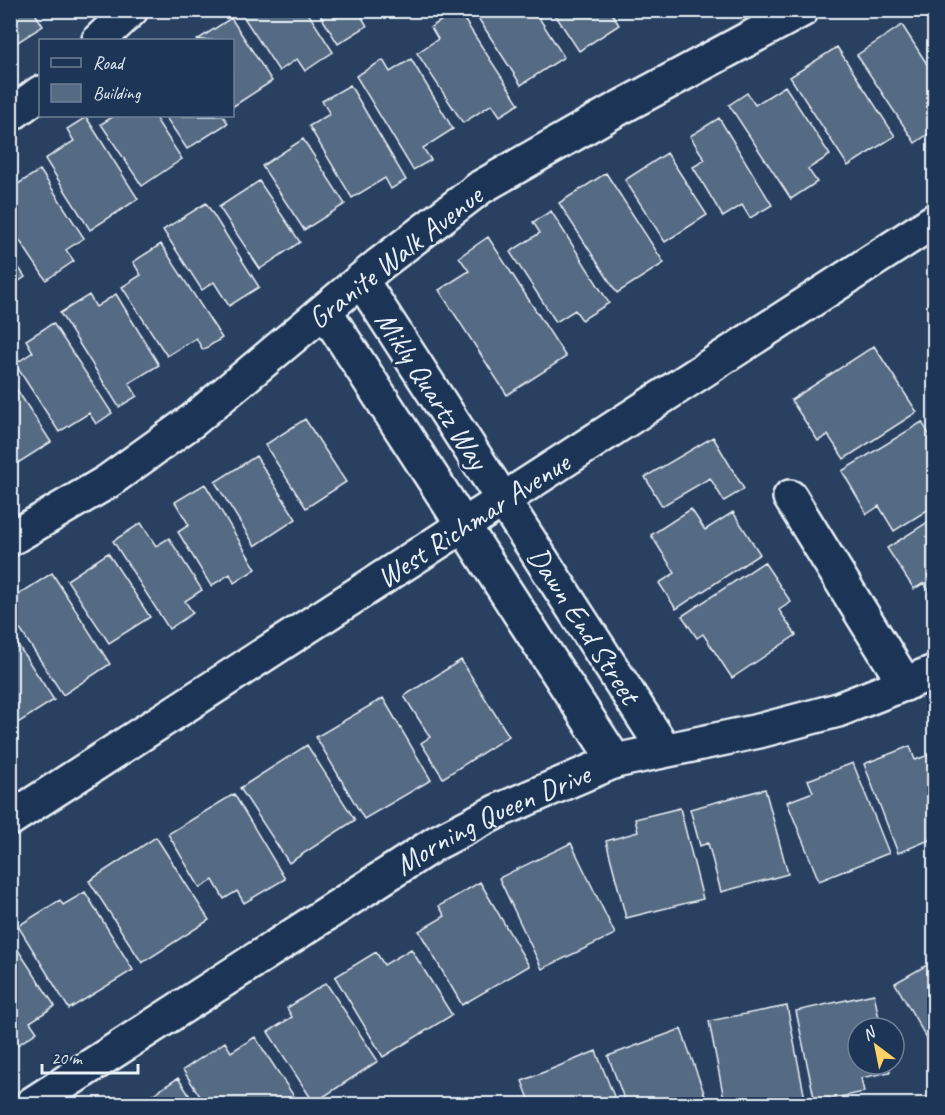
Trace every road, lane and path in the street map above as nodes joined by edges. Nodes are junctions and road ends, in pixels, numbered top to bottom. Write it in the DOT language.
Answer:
graph roads {
  1 [pos="802,10"];
  2 [pos="39,94"];
  3 [pos="10,115"];
  4 [pos="934,221"];
  5 [pos="361,280"];
  6 [pos="325,311"];
  7 [pos="790,497"];
  8 [pos="503,501"];
  9 [pos="464,526"];
  10 [pos="10,539"];
  11 [pos="920,678"];
  12 [pos="664,749"];
  13 [pos="615,761"];
  14 [pos="10,819"];
  15 [pos="32,1104"];
  1 -- 5 [label="street, Granite Walk Avenue"];
  2 -- 3 [label="street"];
  4 -- 8 [label="street, West Richmar Avenue"];
  5 -- 6 [label="street, Granite Walk Avenue"];
  5 -- 8 [label="street, Mikly Quartz Way"];
  6 -- 9 [label="street, Mikly Quartz Way"];
  6 -- 10 [label="street, Granite Walk Avenue"];
  7 -- 11 [label="street"];
  8 -- 9 [label="street, West Richmar Avenue"];
  8 -- 12 [label="street, Dawn End Street"];
  9 -- 13 [label="street, Dawn End Street"];
  9 -- 14 [label="street, West Richmar Avenue"];
  11 -- 12 [label="street, Morning Queen Drive"];
  12 -- 13 [label="street, Morning Queen Drive"];
  13 -- 15 [label="street, Morning Queen Drive"];
}
